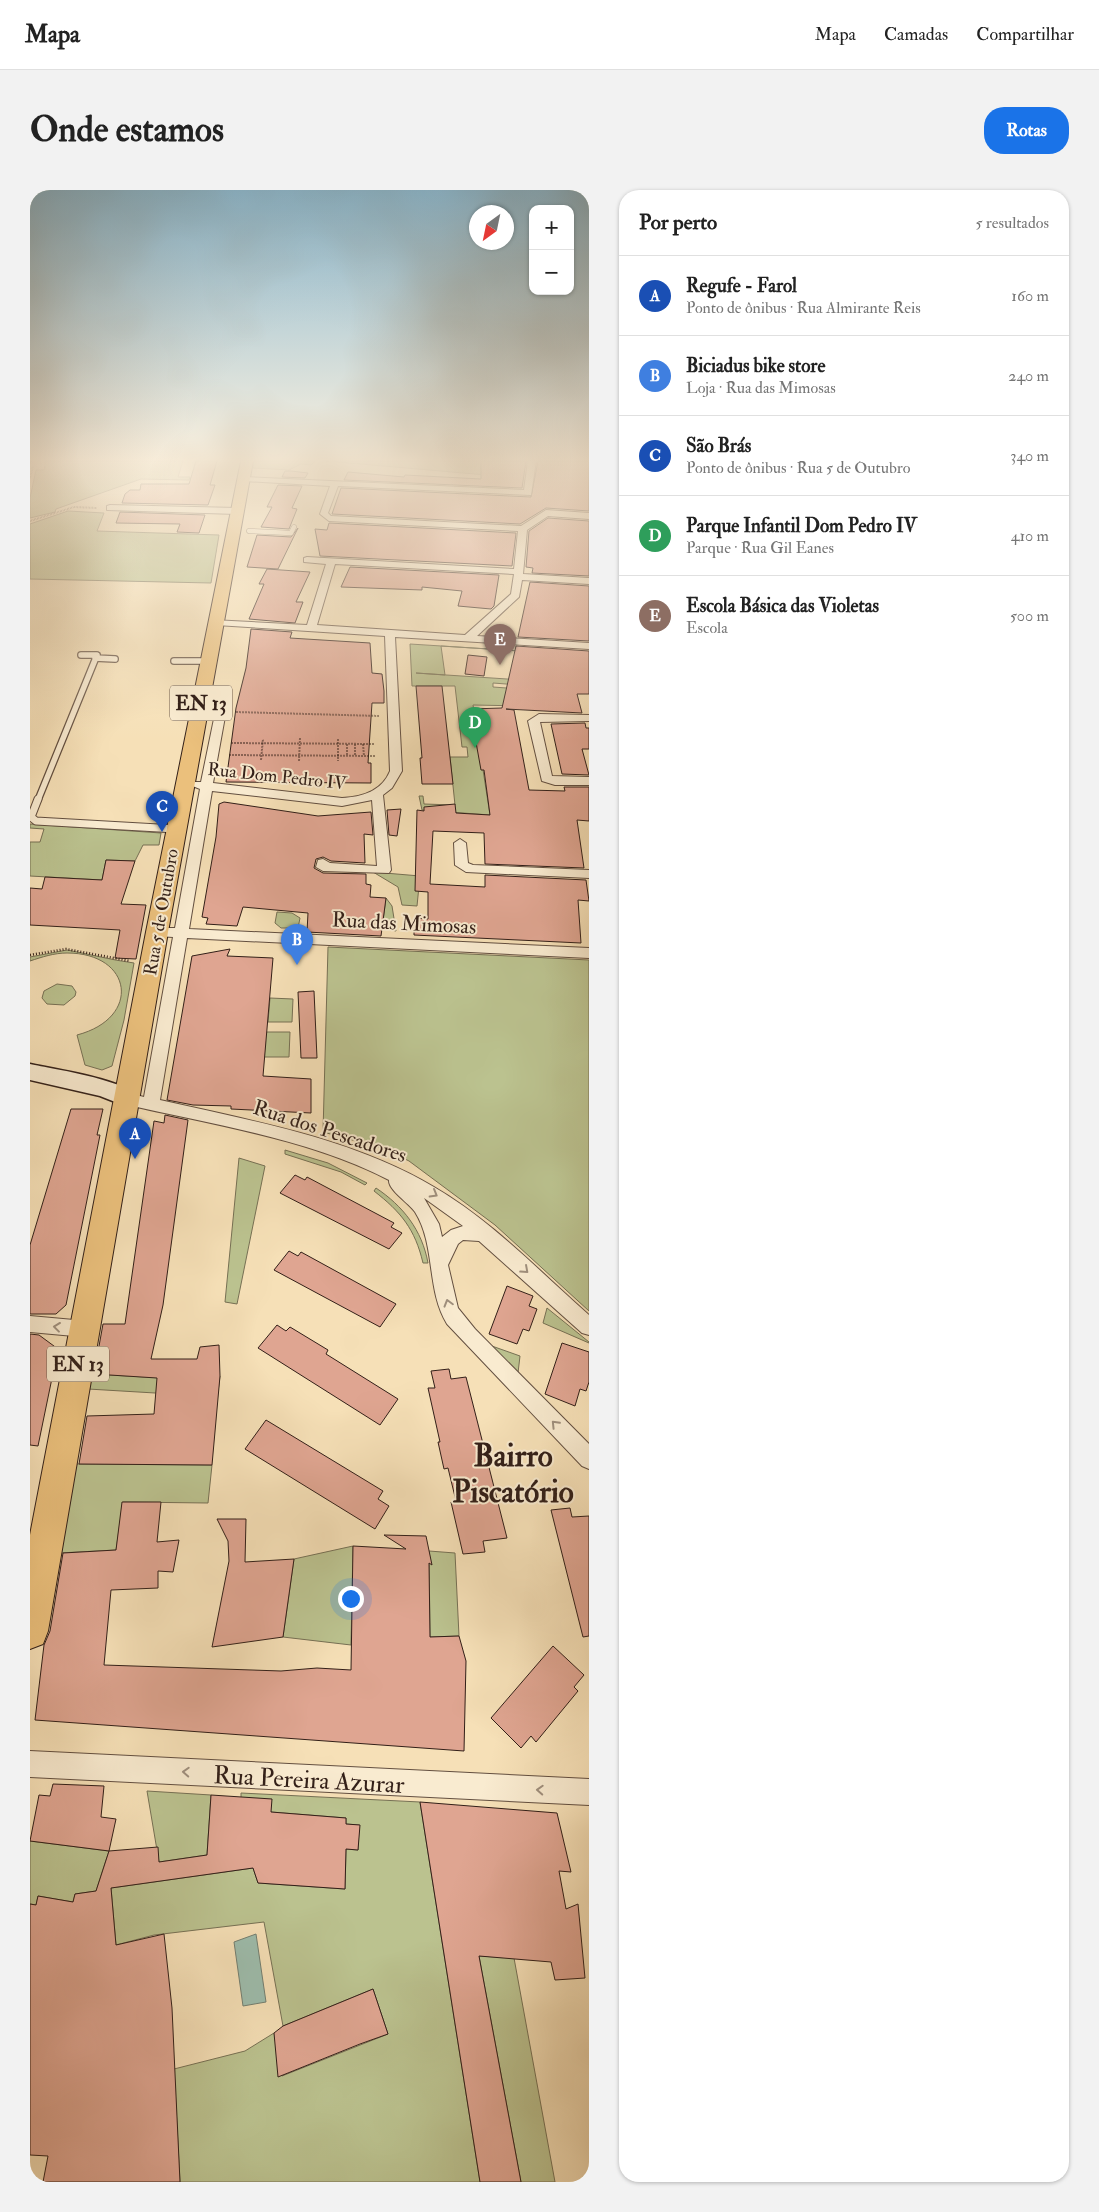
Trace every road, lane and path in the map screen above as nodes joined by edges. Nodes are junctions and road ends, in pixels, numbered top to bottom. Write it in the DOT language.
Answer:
graph roads {
  1 [pos="229,554"];
  2 [pos="521,554"];
  3 [pos="308,560"];
  4 [pos="331,561"];
  5 [pos="519,574"];
  6 [pos="589,581"];
  7 [pos="216,622"];
  8 [pos="311,628"];
  9 [pos="390,634"];
  10 [pos="467,639"];
  11 [pos="589,646"];
  12 [pos="81,655"];
  13 [pos="95,658"];
  14 [pos="115,659"];
  15 [pos="174,660"];
  16 [pos="209,661"];
  17 [pos="220,711"];
  18 [pos="234,712"];
  19 [pos="383,716"];
  20 [pos="589,718"];
  21 [pos="263,738"];
  22 [pos="300,738"];
  23 [pos="338,739"];
  24 [pos="230,743"];
  25 [pos="263,743"];
  26 [pos="300,744"];
  27 [pos="338,744"];
  28 [pos="347,744"];
  29 [pos="355,744"];
  30 [pos="363,744"];
  31 [pos="375,744"];
  32 [pos="229,754"];
  33 [pos="261,754"];
  34 [pos="300,755"];
  35 [pos="338,755"];
  36 [pos="347,755"];
  37 [pos="355,755"];
  38 [pos="364,756"];
  39 [pos="376,756"];
  40 [pos="261,760"];
  41 [pos="299,761"];
  42 [pos="338,761"];
  43 [pos="589,781"];
  44 [pos="185,784"];
  45 [pos="207,786"];
  46 [pos="376,794"];
  47 [pos="176,829"];
  48 [pos="460,843"];
  49 [pos="323,863"];
  50 [pos="589,874"];
  51 [pos="157,932"];
  52 [pos="182,933"];
  53 [pos="589,953"];
  54 [pos="30,955"];
  55 [pos="139,962"];
  56 [pos="30,1072"];
  57 [pos="139,1101"];
  58 [pos="375,1165"];
  59 [pos="489,1237"];
  60 [pos="440,1262"];
  61 [pos="30,1324"];
  62 [pos="589,1328"];
  63 [pos="85,1329"];
  64 [pos="589,1459"];
  65 [pos="30,1631"];
  66 [pos="30,1764"];
  67 [pos="589,1792"];
  1 -- 7 [label="main road, Rua 5 de Outubro / EN 13"];
  2 -- 5 [label="street"];
  3 -- 4 [label="street"];
  4 -- 5 [label="street"];
  4 -- 8 [label="street"];
  5 -- 6 [label="street"];
  5 -- 10 [label="street"];
  7 -- 8 [label="street"];
  7 -- 16 [label="main road, Rua 5 de Outubro / EN 13"];
  8 -- 9 [label="street"];
  9 -- 10 [label="street"];
  9 -- 46 [label="street, Rua Dom Pedro IV"];
  10 -- 11 [label="street"];
  12 -- 13 [label="lane"];
  13 -- 14 [label="lane"];
  13 -- 47 [label="lane"];
  15 -- 16 [label="lane"];
  16 -- 44 [label="main road, Rua 5 de Outubro / EN 13"];
  17 -- 45 [label="street, Rua 5 de Outubro"];
  18 -- 19 [label="path"];
  20 -- 43 [label="street"];
  21 -- 25 [label="path"];
  22 -- 26 [label="path"];
  23 -- 27 [label="path"];
  24 -- 25 [label="path"];
  25 -- 26 [label="path"];
  25 -- 33 [label="path"];
  26 -- 27 [label="path"];
  26 -- 34 [label="path"];
  27 -- 28 [label="path"];
  27 -- 35 [label="path"];
  28 -- 29 [label="path"];
  28 -- 36 [label="path"];
  29 -- 30 [label="path"];
  29 -- 37 [label="path"];
  30 -- 31 [label="path"];
  30 -- 38 [label="path"];
  32 -- 33 [label="path"];
  33 -- 34 [label="path"];
  33 -- 40 [label="path"];
  34 -- 35 [label="path"];
  34 -- 41 [label="path"];
  35 -- 36 [label="path"];
  35 -- 42 [label="path"];
  36 -- 37 [label="path"];
  37 -- 38 [label="path"];
  38 -- 39 [label="path"];
  44 -- 45 [label="street, Rua Dom Pedro IV"];
  44 -- 47 [label="main road, Rua 5 de Outubro / EN 13"];
  45 -- 46 [label="street, Rua Dom Pedro IV"];
  45 -- 52 [label="street, Rua 5 de Outubro"];
  46 -- 49 [label="street"];
  47 -- 51 [label="main road, Rua 5 de Outubro / EN 13"];
  48 -- 50 [label="street"];
  51 -- 52 [label="street, Rua das Mimosas"];
  51 -- 57 [label="main road, Rua 5 de Outubro / EN 13"];
  52 -- 53 [label="street, Rua das Mimosas"];
  52 -- 57 [label="street, Rua 5 de Outubro"];
  54 -- 55 [label="path"];
  56 -- 57 [label="street"];
  57 -- 58 [label="street, Rua dos Pescadores"];
  57 -- 63 [label="main road, EN 13"];
  58 -- 59 [label="street, Rua dos Pescadores, one-way"];
  58 -- 60 [label="street"];
  59 -- 60 [label="street"];
  59 -- 62 [label="street, Rua dos Pescadores, one-way"];
  64 -- 60 [label="street, one-way"];
  63 -- 61 [label="street, one-way"];
  63 -- 65 [label="main road, EN 13"];
  67 -- 66 [label="street, Rua Pereira Azurar, one-way"];
}
